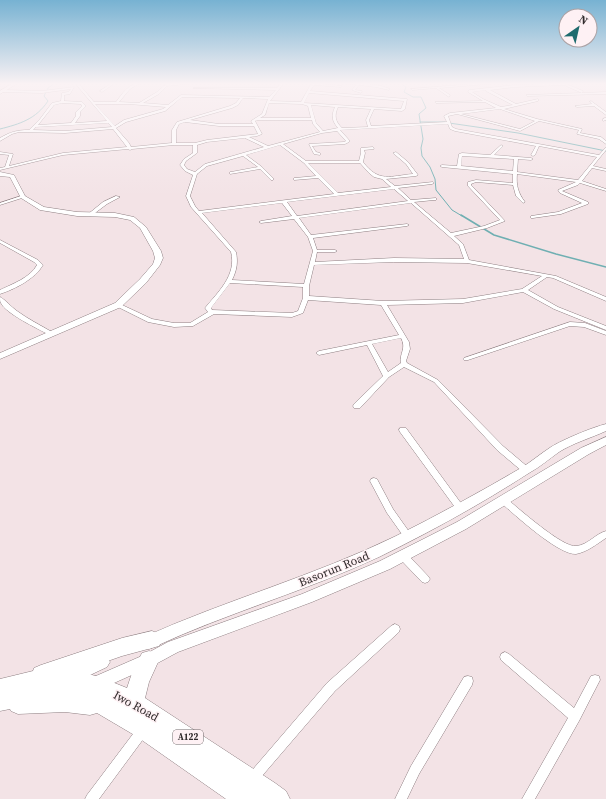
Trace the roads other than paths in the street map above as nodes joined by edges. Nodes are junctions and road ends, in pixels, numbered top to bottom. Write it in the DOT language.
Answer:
graph roads {
  1 [pos="40,120"];
  2 [pos="75,120"];
  3 [pos="131,120"];
  4 [pos="253,120"];
  5 [pos="313,120"];
  6 [pos="334,120"];
  7 [pos="367,120"];
  8 [pos="482,120"];
  9 [pos="539,120"];
  10 [pos="540,120"];
  11 [pos="546,120"];
  12 [pos="551,120"];
  13 [pos="182,121"];
  14 [pos="109,122"];
  15 [pos="449,122"];
  16 [pos="72,124"];
  17 [pos="255,124"];
  18 [pos="35,126"];
  19 [pos="114,128"];
  20 [pos="371,128"];
  21 [pos="340,130"];
  22 [pos="30,131"];
  23 [pos="322,132"];
  24 [pos="246,137"];
  25 [pos="0,140"];
  26 [pos="606,143"];
  27 [pos="174,144"];
  28 [pos="195,144"];
  29 [pos="281,144"];
  30 [pos="538,145"];
  31 [pos="501,146"];
  32 [pos="268,148"];
  33 [pos="374,148"];
  34 [pos="130,149"];
  35 [pos="605,149"];
  36 [pos="395,152"];
  37 [pos="0,153"];
  38 [pos="319,154"];
  39 [pos="244,155"];
  40 [pos="491,156"];
  41 [pos="599,156"];
  42 [pos="516,158"];
  43 [pos="305,162"];
  44 [pos="361,162"];
  45 [pos="442,166"];
  46 [pos="7,167"];
  47 [pos="459,167"];
  48 [pos="590,167"];
  49 [pos="261,168"];
  50 [pos="0,169"];
  51 [pos="606,170"];
  52 [pos="516,172"];
  53 [pos="231,173"];
  54 [pos="0,174"];
  55 [pos="195,174"];
  56 [pos="318,177"];
  57 [pos="383,178"];
  58 [pos="272,179"];
  59 [pos="295,179"];
  60 [pos="578,181"];
  61 [pos="432,183"];
  62 [pos="514,184"];
  63 [pos="394,187"];
  64 [pos="606,190"];
  65 [pos="337,195"];
  66 [pos="118,196"];
  67 [pos="23,197"];
  68 [pos="434,199"];
  69 [pos="284,202"];
  70 [pos="412,202"];
  71 [pos="523,202"];
  72 [pos="0,204"];
  73 [pos="199,212"];
  74 [pos="89,215"];
  75 [pos="533,217"];
  76 [pos="295,218"];
  77 [pos="261,222"];
  78 [pos="407,225"];
  79 [pos="451,235"];
  80 [pos="310,237"];
  81 [pos="0,241"];
  82 [pos="315,251"];
  83 [pos="335,251"];
  84 [pos="467,261"];
  85 [pos="312,264"];
  86 [pos="546,276"];
  87 [pos="228,281"];
  88 [pos="306,286"];
  89 [pos="524,290"];
  90 [pos="0,292"];
  91 [pos="306,298"];
  92 [pos="0,299"];
  93 [pos="606,299"];
  94 [pos="383,303"];
  95 [pos="118,305"];
  96 [pos="213,312"];
  97 [pos="606,328"];
  98 [pos="606,333"];
  99 [pos="50,334"];
  100 [pos="403,336"];
  101 [pos="369,344"];
  102 [pos="319,353"];
  103 [pos="0,356"];
  104 [pos="466,360"];
  105 [pos="404,364"];
  106 [pos="387,376"];
  107 [pos="357,406"];
  108 [pos="606,427"];
  109 [pos="403,430"];
  110 [pos="606,441"];
  111 [pos="526,470"];
  112 [pos="374,481"];
  113 [pos="503,500"];
  114 [pos="460,508"];
  115 [pos="428,526"];
  116 [pos="606,534"];
  117 [pos="407,536"];
  118 [pos="440,536"];
  119 [pos="403,556"];
  120 [pos="425,579"];
  121 [pos="395,629"];
  122 [pos="152,640"];
  123 [pos="505,657"];
  124 [pos="149,660"];
  125 [pos="468,680"];
  126 [pos="595,680"];
  127 [pos="7,687"];
  128 [pos="72,687"];
  129 [pos="0,701"];
  130 [pos="0,705"];
  131 [pos="136,717"];
  132 [pos="576,717"];
  133 [pos="248,789"];
  134 [pos="91,799"];
  135 [pos="278,799"];
  136 [pos="401,799"];
  137 [pos="528,799"];
  1 -- 18 [label="street"];
  2 -- 16 [label="street"];
  3 -- 19 [label="street"];
  4 -- 17 [label="street"];
  5 -- 23 [label="street"];
  6 -- 21 [label="street"];
  7 -- 20 [label="street"];
  8 -- 9 [label="street"];
  10 -- 26 [label="street"];
  11 -- 12 [label="street"];
  13 -- 17 [label="street"];
  13 -- 27 [label="street"];
  14 -- 16 [label="street"];
  14 -- 19 [label="street"];
  15 -- 20 [label="street"];
  15 -- 30 [label="street"];
  16 -- 18 [label="street"];
  17 -- 24 [label="street"];
  18 -- 22 [label="street"];
  19 -- 22 [label="street"];
  19 -- 34 [label="street"];
  20 -- 21 [label="street"];
  21 -- 23 [label="street"];
  21 -- 38 [label="street"];
  22 -- 25 [label="street"];
  23 -- 29 [label="street"];
  24 -- 28 [label="street"];
  24 -- 32 [label="street"];
  27 -- 28 [label="street"];
  27 -- 34 [label="street"];
  28 -- 55 [label="street"];
  29 -- 32 [label="street"];
  29 -- 43 [label="street"];
  30 -- 41 [label="street"];
  30 -- 42 [label="street"];
  31 -- 40 [label="street"];
  32 -- 39 [label="street"];
  33 -- 44 [label="street"];
  34 -- 46 [label="street"];
  35 -- 41 [label="street"];
  36 -- 57 [label="street"];
  37 -- 46 [label="street"];
  39 -- 49 [label="street"];
  39 -- 55 [label="street"];
  40 -- 42 [label="street"];
  40 -- 47 [label="street"];
  41 -- 48 [label="street"];
  42 -- 52 [label="street"];
  43 -- 44 [label="street"];
  43 -- 56 [label="street"];
  44 -- 57 [label="street"];
  45 -- 47 [label="street"];
  46 -- 50 [label="street"];
  47 -- 52 [label="street"];
  48 -- 51 [label="street"];
  48 -- 60 [label="street"];
  49 -- 53 [label="street"];
  49 -- 58 [label="street"];
  52 -- 60 [label="street"];
  52 -- 62 [label="street"];
  54 -- 67 [label="main road"];
  55 -- 73 [label="street"];
  56 -- 59 [label="street"];
  56 -- 65 [label="street"];
  57 -- 63 [label="street"];
  60 -- 64 [label="street"];
  60 -- 75 [label="street"];
  61 -- 63 [label="street"];
  62 -- 71 [label="street"];
  62 -- 79 [label="street"];
  63 -- 65 [label="street"];
  63 -- 70 [label="street"];
  65 -- 69 [label="street"];
  66 -- 74 [label="street"];
  67 -- 72 [label="street"];
  67 -- 74 [label="main road"];
  68 -- 70 [label="street"];
  69 -- 73 [label="street"];
  69 -- 76 [label="street"];
  70 -- 76 [label="street"];
  70 -- 79 [label="street"];
  73 -- 87 [label="street"];
  74 -- 95 [label="main road"];
  76 -- 77 [label="street"];
  76 -- 80 [label="street"];
  78 -- 80 [label="street"];
  79 -- 84 [label="street"];
  80 -- 82 [label="street"];
  81 -- 90 [label="street"];
  82 -- 83 [label="street"];
  82 -- 85 [label="street"];
  84 -- 85 [label="street"];
  84 -- 86 [label="street"];
  85 -- 88 [label="street"];
  86 -- 89 [label="street"];
  86 -- 93 [label="street"];
  87 -- 88 [label="street"];
  87 -- 96 [label="street"];
  88 -- 91 [label="street"];
  89 -- 94 [label="street"];
  89 -- 97 [label="street"];
  91 -- 94 [label="street"];
  91 -- 96 [label="street"];
  92 -- 99 [label="street"];
  94 -- 100 [label="street"];
  95 -- 96 [label="street"];
  95 -- 99 [label="main road"];
  98 -- 104 [label="street"];
  99 -- 103 [label="main road"];
  100 -- 101 [label="street"];
  100 -- 105 [label="street"];
  101 -- 102 [label="street"];
  101 -- 106 [label="street"];
  105 -- 106 [label="street"];
  105 -- 111 [label="street"];
  106 -- 107 [label="street"];
  108 -- 111 [label="main road, Basorun Road"];
  109 -- 114 [label="street"];
  110 -- 113 [label="main road, Basorun Road"];
  111 -- 114 [label="main road, Basorun Road"];
  112 -- 117 [label="street"];
  113 -- 116 [label="street"];
  113 -- 118 [label="main road, Basorun Road"];
  114 -- 115 [label="main road, Basorun Road"];
  115 -- 117 [label="main road, Basorun Road"];
  115 -- 118 [label="main road"];
  117 -- 122 [label="main road, Basorun Road"];
  118 -- 119 [label="main road, Basorun Road"];
  119 -- 120 [label="street"];
  119 -- 124 [label="main road, Basorun Road"];
  121 -- 133 [label="street"];
  122 -- 127 [label="highway"];
  122 -- 128 [label="main road, Basorun Road"];
  123 -- 132 [label="street"];
  124 -- 128 [label="main road, Basorun Road"];
  124 -- 131 [label="highway"];
  125 -- 136 [label="street"];
  126 -- 132 [label="street"];
  127 -- 128 [label="highway, A122"];
  128 -- 129 [label="highway"];
  128 -- 131 [label="highway, Iwo Road / A122"];
  130 -- 131 [label="highway"];
  131 -- 133 [label="highway, Iwo Road / A122"];
  131 -- 133 [label="highway, Iwo Road / A122"];
  131 -- 134 [label="street"];
  132 -- 137 [label="street"];
  133 -- 135 [label="highway, Iwo Road / A122"];
}
